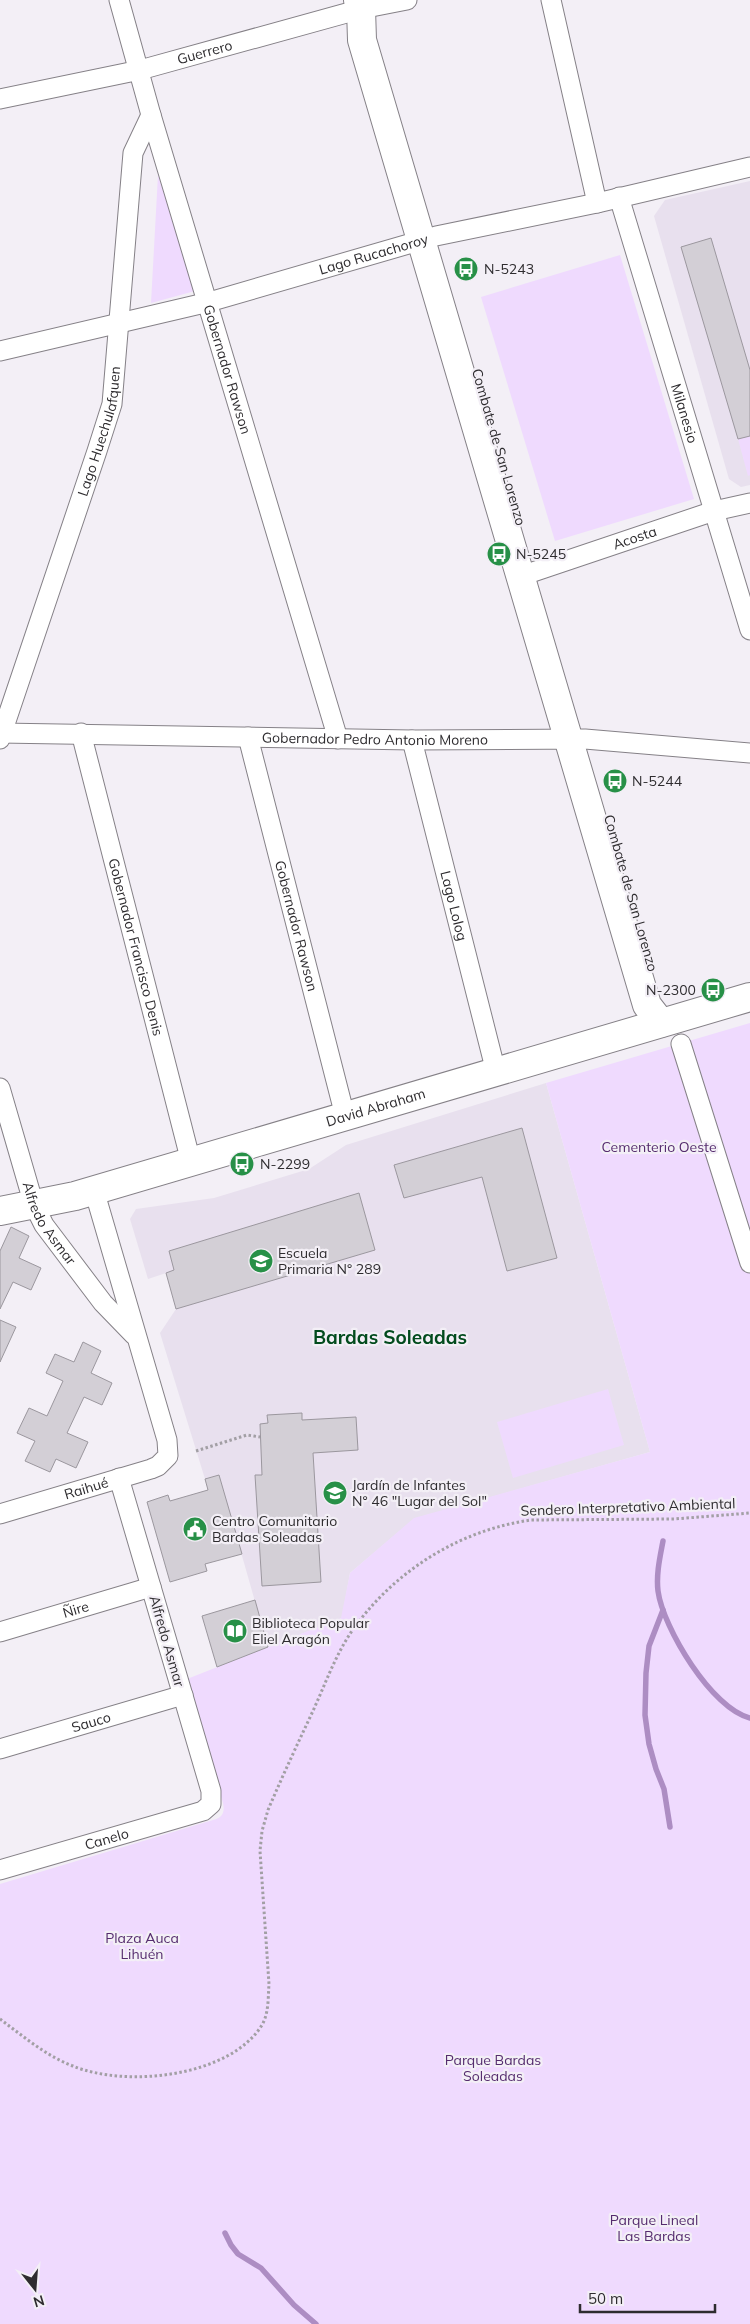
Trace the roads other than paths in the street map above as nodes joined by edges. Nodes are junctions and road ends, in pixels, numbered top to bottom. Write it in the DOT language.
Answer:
graph roads {
  1 [pos="119,0"];
  2 [pos="407,0"];
  3 [pos="551,0"];
  4 [pos="359,5"];
  5 [pos="140,70"];
  6 [pos="0,99"];
  7 [pos="151,115"];
  8 [pos="750,167"];
  9 [pos="619,197"];
  10 [pos="597,203"];
  11 [pos="429,238"];
  12 [pos="209,302"];
  13 [pos="119,322"];
  14 [pos="0,351"];
  15 [pos="750,503"];
  16 [pos="714,511"];
  17 [pos="528,574"];
  18 [pos="750,630"];
  19 [pos="81,733"];
  20 [pos="1,735"];
  21 [pos="248,737"];
  22 [pos="338,739"];
  23 [pos="577,739"];
  24 [pos="412,740"];
  25 [pos="750,753"];
  26 [pos="750,997"];
  27 [pos="661,1023"];
  28 [pos="681,1044"];
  29 [pos="496,1072"];
  30 [pos="0,1088"];
  31 [pos="345,1116"];
  32 [pos="191,1162"];
  33 [pos="94,1190"];
  34 [pos="34,1205"];
  35 [pos="0,1210"];
  36 [pos="750,1264"];
  37 [pos="136,1338"];
  38 [pos="168,1456"];
  39 [pos="119,1478"];
  40 [pos="0,1514"];
  41 [pos="151,1587"];
  42 [pos="0,1632"];
  43 [pos="182,1695"];
  44 [pos="0,1749"];
  45 [pos="212,1804"];
  46 [pos="0,1870"];
  1 -- 5 [label="street, Gobernador Rawson"];
  2 -- 4 [label="street, Guerrero"];
  3 -- 10 [label="street"];
  4 -- 5 [label="street, Guerrero"];
  4 -- 11 [label="main road, Combate de San Lorenzo"];
  5 -- 6 [label="street, Guerrero"];
  5 -- 7 [label="street, Gobernador Rawson"];
  7 -- 12 [label="street, Gobernador Rawson"];
  7 -- 13 [label="street, Lago Huechulafquen"];
  8 -- 9 [label="street, Lago Rucachoroy"];
  9 -- 10 [label="street, Lago Rucachoroy"];
  9 -- 16 [label="street, Milanesio"];
  10 -- 11 [label="street, Lago Rucachoroy"];
  11 -- 12 [label="street, Lago Rucachoroy"];
  11 -- 17 [label="main road, Combate de San Lorenzo"];
  12 -- 13 [label="street, Lago Rucachoroy"];
  12 -- 22 [label="street, Gobernador Rawson"];
  13 -- 14 [label="street, Lago Rucachoroy"];
  13 -- 20 [label="street, Lago Huechulafquen"];
  15 -- 16 [label="street, Acosta"];
  16 -- 17 [label="street, Acosta"];
  16 -- 18 [label="street, Milanesio"];
  17 -- 23 [label="main road, Combate de San Lorenzo"];
  19 -- 20 [label="street, Gobernador Pedro Antonio Moreno"];
  19 -- 21 [label="street, Gobernador Pedro Antonio Moreno"];
  19 -- 32 [label="street, Gobernador Francisco Denis"];
  21 -- 22 [label="street, Gobernador Pedro Antonio Moreno"];
  21 -- 31 [label="street, Gobernador Rawson"];
  22 -- 24 [label="street, Gobernador Pedro Antonio Moreno"];
  23 -- 24 [label="street, Gobernador Pedro Antonio Moreno"];
  23 -- 25 [label="street, Gobernador Pedro Antonio Moreno"];
  23 -- 27 [label="main road, Combate de San Lorenzo"];
  24 -- 29 [label="street, Lago Lolog"];
  26 -- 27 [label="main road, David Abraham"];
  27 -- 29 [label="main road, David Abraham"];
  28 -- 36 [label="street"];
  29 -- 31 [label="main road, David Abraham"];
  30 -- 34 [label="street, Alfredo Asmar"];
  31 -- 32 [label="main road, David Abraham"];
  32 -- 33 [label="main road, David Abraham"];
  33 -- 34 [label="main road, David Abraham"];
  33 -- 37 [label="street, Alfredo Asmar"];
  34 -- 35 [label="main road, David Abraham"];
  34 -- 37 [label="street, Alfredo Asmar"];
  37 -- 38 [label="street, Alfredo Asmar"];
  38 -- 39 [label="street, Raihué"];
  39 -- 40 [label="street, Raihué"];
  39 -- 41 [label="street, Alfredo Asmar"];
  41 -- 42 [label="street, Ñire"];
  41 -- 43 [label="street, Alfredo Asmar"];
  43 -- 44 [label="street, Sauco"];
  43 -- 45 [label="street, Alfredo Asmar"];
  45 -- 46 [label="street, Canelo"];
}
